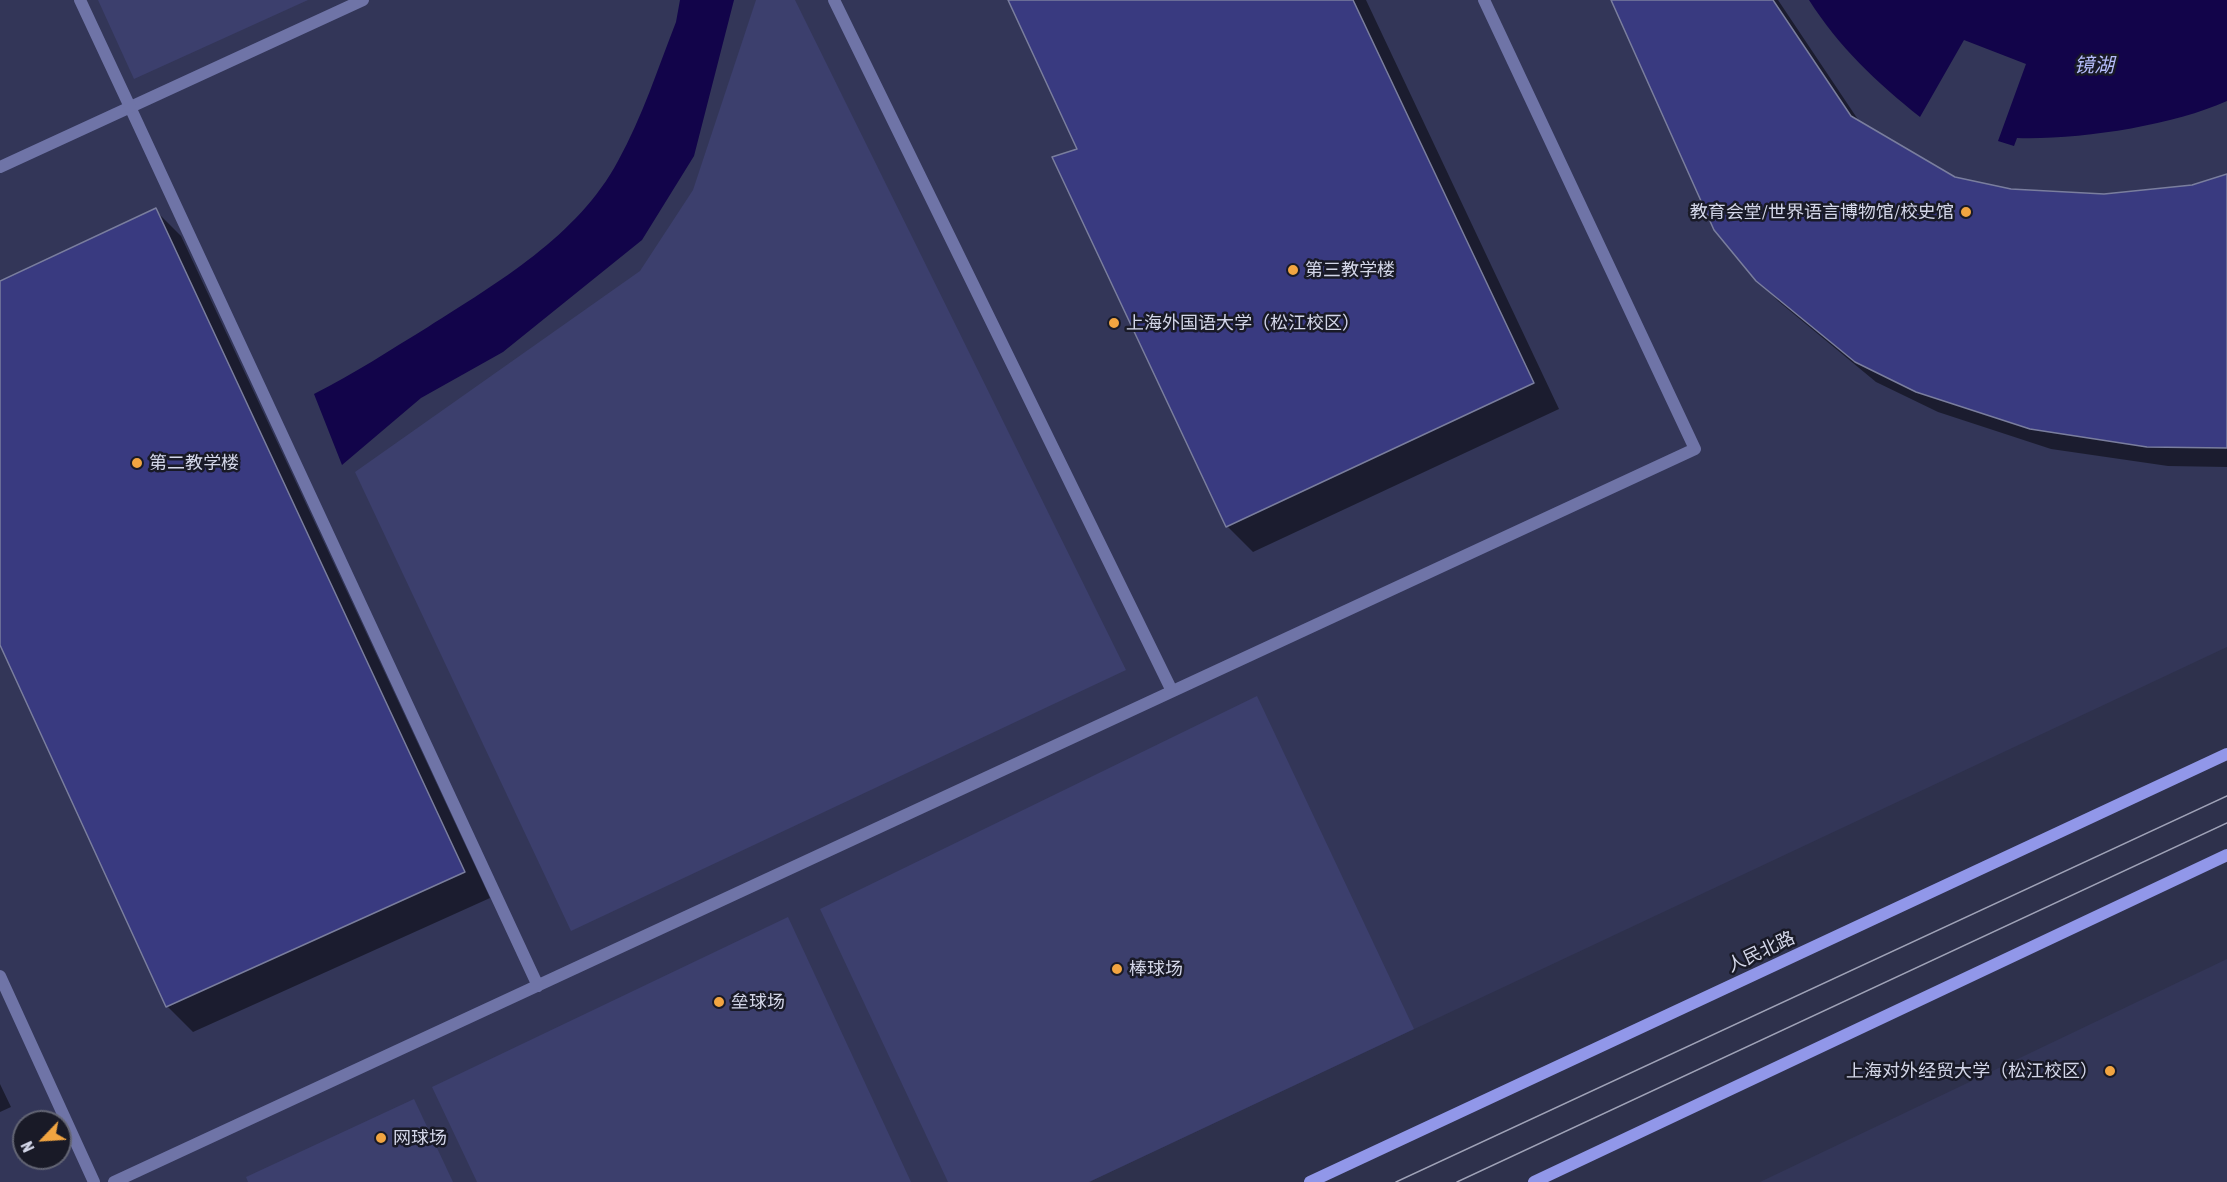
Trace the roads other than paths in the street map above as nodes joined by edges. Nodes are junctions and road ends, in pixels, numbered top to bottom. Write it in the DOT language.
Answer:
graph roads {
  1 [pos="80,0"];
  2 [pos="363,0"];
  3 [pos="834,0"];
  4 [pos="1484,0"];
  5 [pos="130,107"];
  6 [pos="0,166"];
  7 [pos="1172,691"];
  8 [pos="2227,754"];
  9 [pos="2227,855"];
  10 [pos="0,976"];
  11 [pos="538,986"];
  12 [pos="94,1182"];
  13 [pos="114,1182"];
  14 [pos="1310,1182"];
  15 [pos="1534,1182"];
  1 -- 5 [label="street"];
  2 -- 5 [label="street"];
  3 -- 7 [label="street"];
  4 -- 7 [label="street"];
  5 -- 6 [label="street"];
  5 -- 11 [label="street"];
  7 -- 11 [label="street"];
  8 -- 14 [label="main road, 人民北路"];
  9 -- 15 [label="main road"];
  10 -- 12 [label="street"];
  11 -- 13 [label="street"];
}
